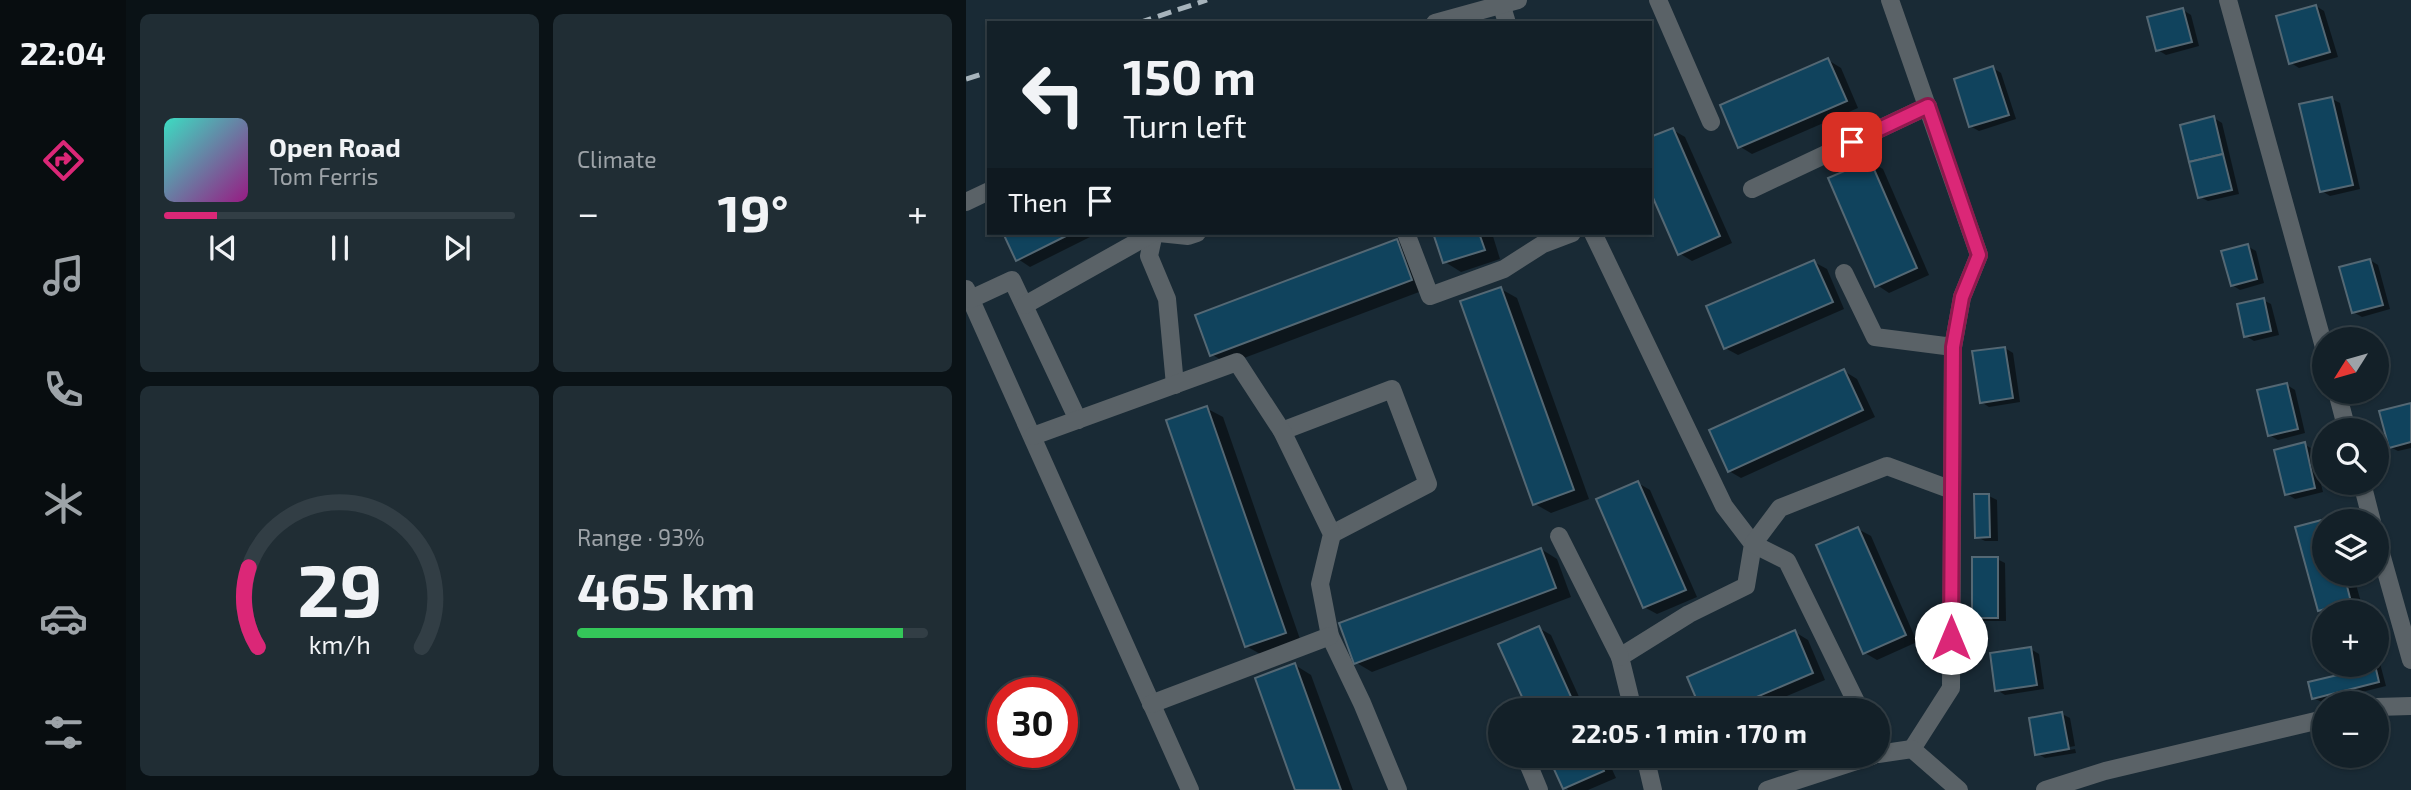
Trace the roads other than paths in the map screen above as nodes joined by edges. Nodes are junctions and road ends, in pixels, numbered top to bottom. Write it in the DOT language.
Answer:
graph roads {
  1 [pos="1518,0"];
  2 [pos="1657,0"];
  3 [pos="1890,0"];
  4 [pos="2228,0"];
  5 [pos="1500,2"];
  6 [pos="1441,21"];
  7 [pos="1506,21"];
  8 [pos="1928,106"];
  9 [pos="1711,122"];
  10 [pos="1752,189"];
  11 [pos="987,192"];
  12 [pos="966,201"];
  13 [pos="1151,235"];
  14 [pos="1154,235"];
  15 [pos="1407,235"];
  16 [pos="1567,235"];
  17 [pos="1594,235"];
  18 [pos="1844,273"];
  19 [pos="969,294"];
  20 [pos="1025,305"];
  21 [pos="2318,327"];
  22 [pos="1953,347"];
  23 [pos="1175,385"];
  24 [pos="1078,420"];
  25 [pos="1282,431"];
  26 [pos="1033,436"];
  27 [pos="1952,490"];
  28 [pos="1332,534"];
  29 [pos="1559,536"];
  30 [pos="1753,544"];
  31 [pos="2389,582"];
  32 [pos="1330,636"];
  33 [pos="1620,657"];
  34 [pos="2411,660"];
  35 [pos="1630,698"];
  36 [pos="1854,698"];
  37 [pos="1152,704"];
  38 [pos="2411,706"];
  39 [pos="2389,707"];
  40 [pos="2312,722"];
  41 [pos="1912,749"];
  42 [pos="1890,751"];
  43 [pos="1530,768"];
  44 [pos="1648,768"];
  45 [pos="1831,768"];
  46 [pos="1190,790"];
  47 [pos="1398,790"];
  48 [pos="1539,790"];
  49 [pos="1653,790"];
  50 [pos="1767,790"];
  51 [pos="1959,790"];
  52 [pos="2045,790"];
  1 -- 5 [label="street"];
  2 -- 9 [label="street"];
  3 -- 8 [label="street"];
  4 -- 21 [label="street"];
  5 -- 6 [label="street"];
  5 -- 7 [label="street"];
  8 -- 10 [label="street"];
  8 -- 22 [label="street"];
  11 -- 12 [label="street"];
  13 -- 20 [label="street"];
  14 -- 23 [label="street"];
  15 -- 16 [label="street"];
  17 -- 30 [label="street"];
  18 -- 22 [label="street"];
  19 -- 20 [label="street"];
  19 -- 26 [label="street"];
  20 -- 24 [label="street"];
  22 -- 27 [label="street"];
  23 -- 24 [label="street"];
  23 -- 25 [label="street"];
  24 -- 26 [label="street"];
  25 -- 28 [label="street"];
  25 -- 28 [label="street"];
  26 -- 37 [label="street"];
  27 -- 30 [label="street"];
  27 -- 41 [label="street"];
  28 -- 32 [label="street"];
  29 -- 33 [label="street"];
  30 -- 33 [label="street"];
  30 -- 36 [label="street"];
  31 -- 34 [label="street"];
  32 -- 37 [label="street"];
  32 -- 47 [label="street"];
  33 -- 35 [label="street"];
  37 -- 46 [label="street"];
  38 -- 39 [label="street"];
  40 -- 52 [label="street"];
  41 -- 42 [label="street"];
  41 -- 51 [label="street"];
  43 -- 48 [label="street"];
  44 -- 49 [label="street"];
  45 -- 50 [label="street"];
}
